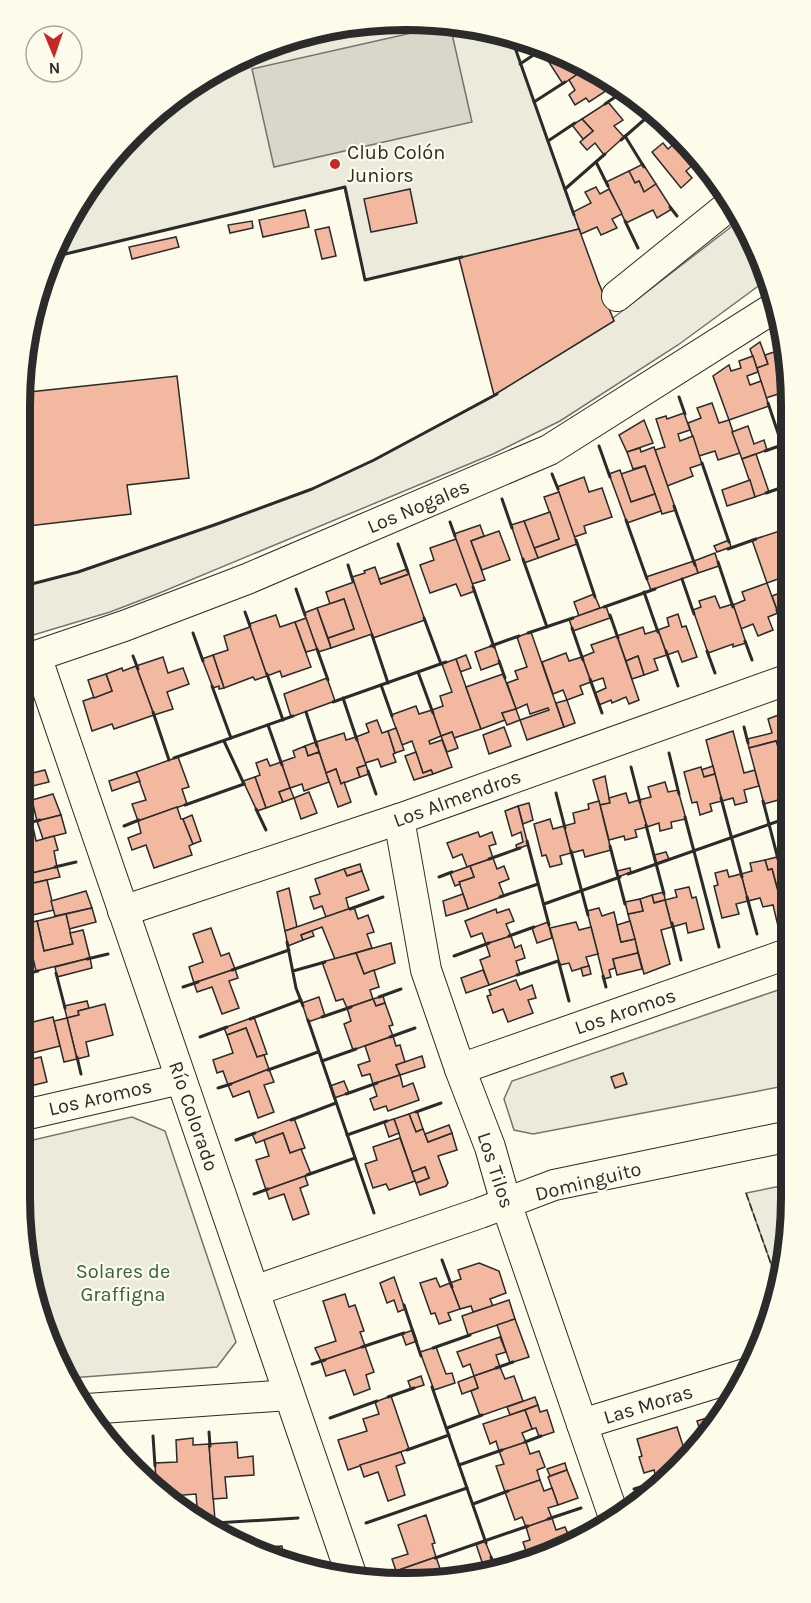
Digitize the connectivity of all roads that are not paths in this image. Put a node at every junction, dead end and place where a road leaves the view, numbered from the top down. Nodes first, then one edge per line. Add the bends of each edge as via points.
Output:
1 (725, 209) edge
2 (617, 296) dead end
3 (769, 311) edge
4 (30, 659) edge
5 (30, 674) edge
6 (781, 682) edge
7 (399, 819) junction
8 (123, 911) junction
9 (781, 956) edge
10 (460, 1069) junction
11 (181, 1079) junction
12 (30, 1114) edge
13 (781, 1138) edge
14 (506, 1203) junction
15 (254, 1291) junction
16 (735, 1377) edge
17 (289, 1395) junction
18 (95, 1408) edge
19 (582, 1424) junction
20 (612, 1511) edge
21 (349, 1569) edge

1 - 2 street
3 - 4 street, Los Nogales via 549,450 247,579
5 - 8 street, Río Colorado
6 - 7 street, Los Almendros
7 - 8 street, Los Almendros
7 - 10 street, Los Tilos via 426,970
8 - 11 street, Río Colorado
9 - 10 street, Los Aromos
10 - 14 street, Los Tilos
11 - 12 street, Los Aromos
11 - 15 street, Río Colorado
13 - 14 street, Dominguito via 554,1185
14 - 15 street, Dominguito
14 - 19 street, Los Tilos
15 - 17 street, Río Colorado
16 - 19 street, Las Moras
17 - 18 street
17 - 21 street, Río Colorado
19 - 20 street, Los Tilos

